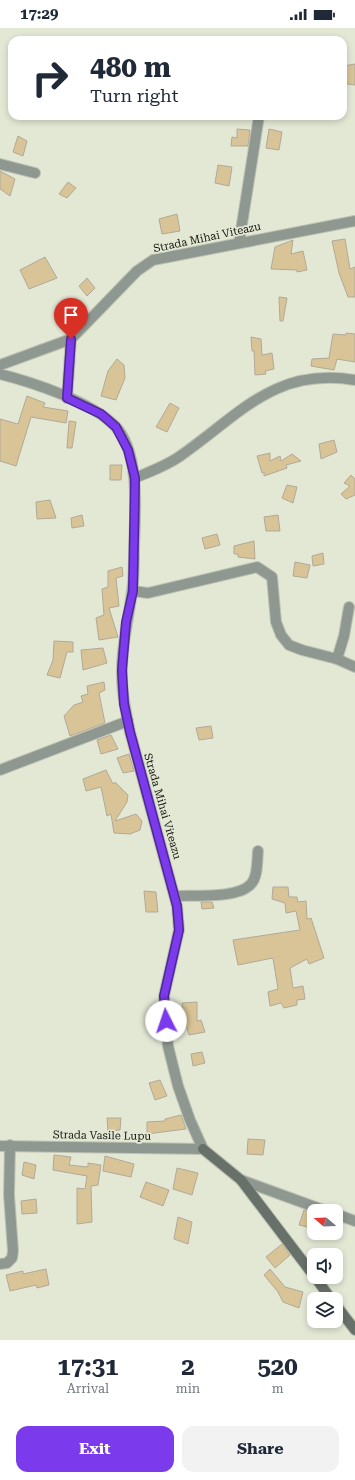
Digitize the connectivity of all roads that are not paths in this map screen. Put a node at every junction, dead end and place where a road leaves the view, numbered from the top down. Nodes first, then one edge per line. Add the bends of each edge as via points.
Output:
1 (258, 120) edge
2 (0, 164) edge
3 (35, 173) dead end
4 (355, 221) edge
5 (239, 243) junction
6 (71, 339) junction
7 (0, 366) edge
8 (0, 374) edge
9 (355, 380) edge
10 (67, 398) junction
11 (135, 478) junction
12 (133, 591) junction
13 (349, 607) dead end
14 (337, 659) junction
15 (355, 667) edge
16 (128, 721) junction
17 (0, 770) edge
18 (258, 851) dead end
19 (175, 896) junction
20 (5, 1145) edge
21 (203, 1149) junction
22 (241, 1180) junction
23 (307, 1204) edge
24 (343, 1217) edge
25 (355, 1221) edge
26 (0, 1264) edge
27 (307, 1268) edge
28 (319, 1284) edge
29 (326, 1292) edge
30 (343, 1314) edge
31 (355, 1330) edge

1 - 5 street
2 - 3 street
4 - 5 street, Strada Mihai Viteazu
5 - 6 street, Strada Mihai Viteazu via 153,260 137,271
6 - 7 street
6 - 10 street
8 - 10 street, Strada Mihai Viteazu via 41,386
9 - 11 street via 314,378 265,394 182,455
10 - 11 street, Strada Mihai Viteazu via 101,414 116,427 128,450
11 - 12 street, Strada Mihai Viteazu
12 - 14 street via 148,593 257,567 272,577 276,622 281,635 289,645
12 - 16 street, Strada Mihai Viteazu via 126,622 122,670
13 - 14 street
14 - 15 street
16 - 17 street
16 - 19 street, Strada Mihai Viteazu
18 - 19 street via 255,876 251,884 236,893
19 - 21 street, Strada Mihai Viteazu via 179,930 164,996 168,1046 180,1093
20 - 21 street, Strada Vasile Lupu
20 - 26 street via 13,1251 12,1258 7,1263
21 - 22 street, Strada Mihai Viteazu
22 - 23 street
22 - 27 street, Strada Mihai Viteazu
24 - 25 street
28 - 29 street, Strada Mihai Viteazu
30 - 31 street

